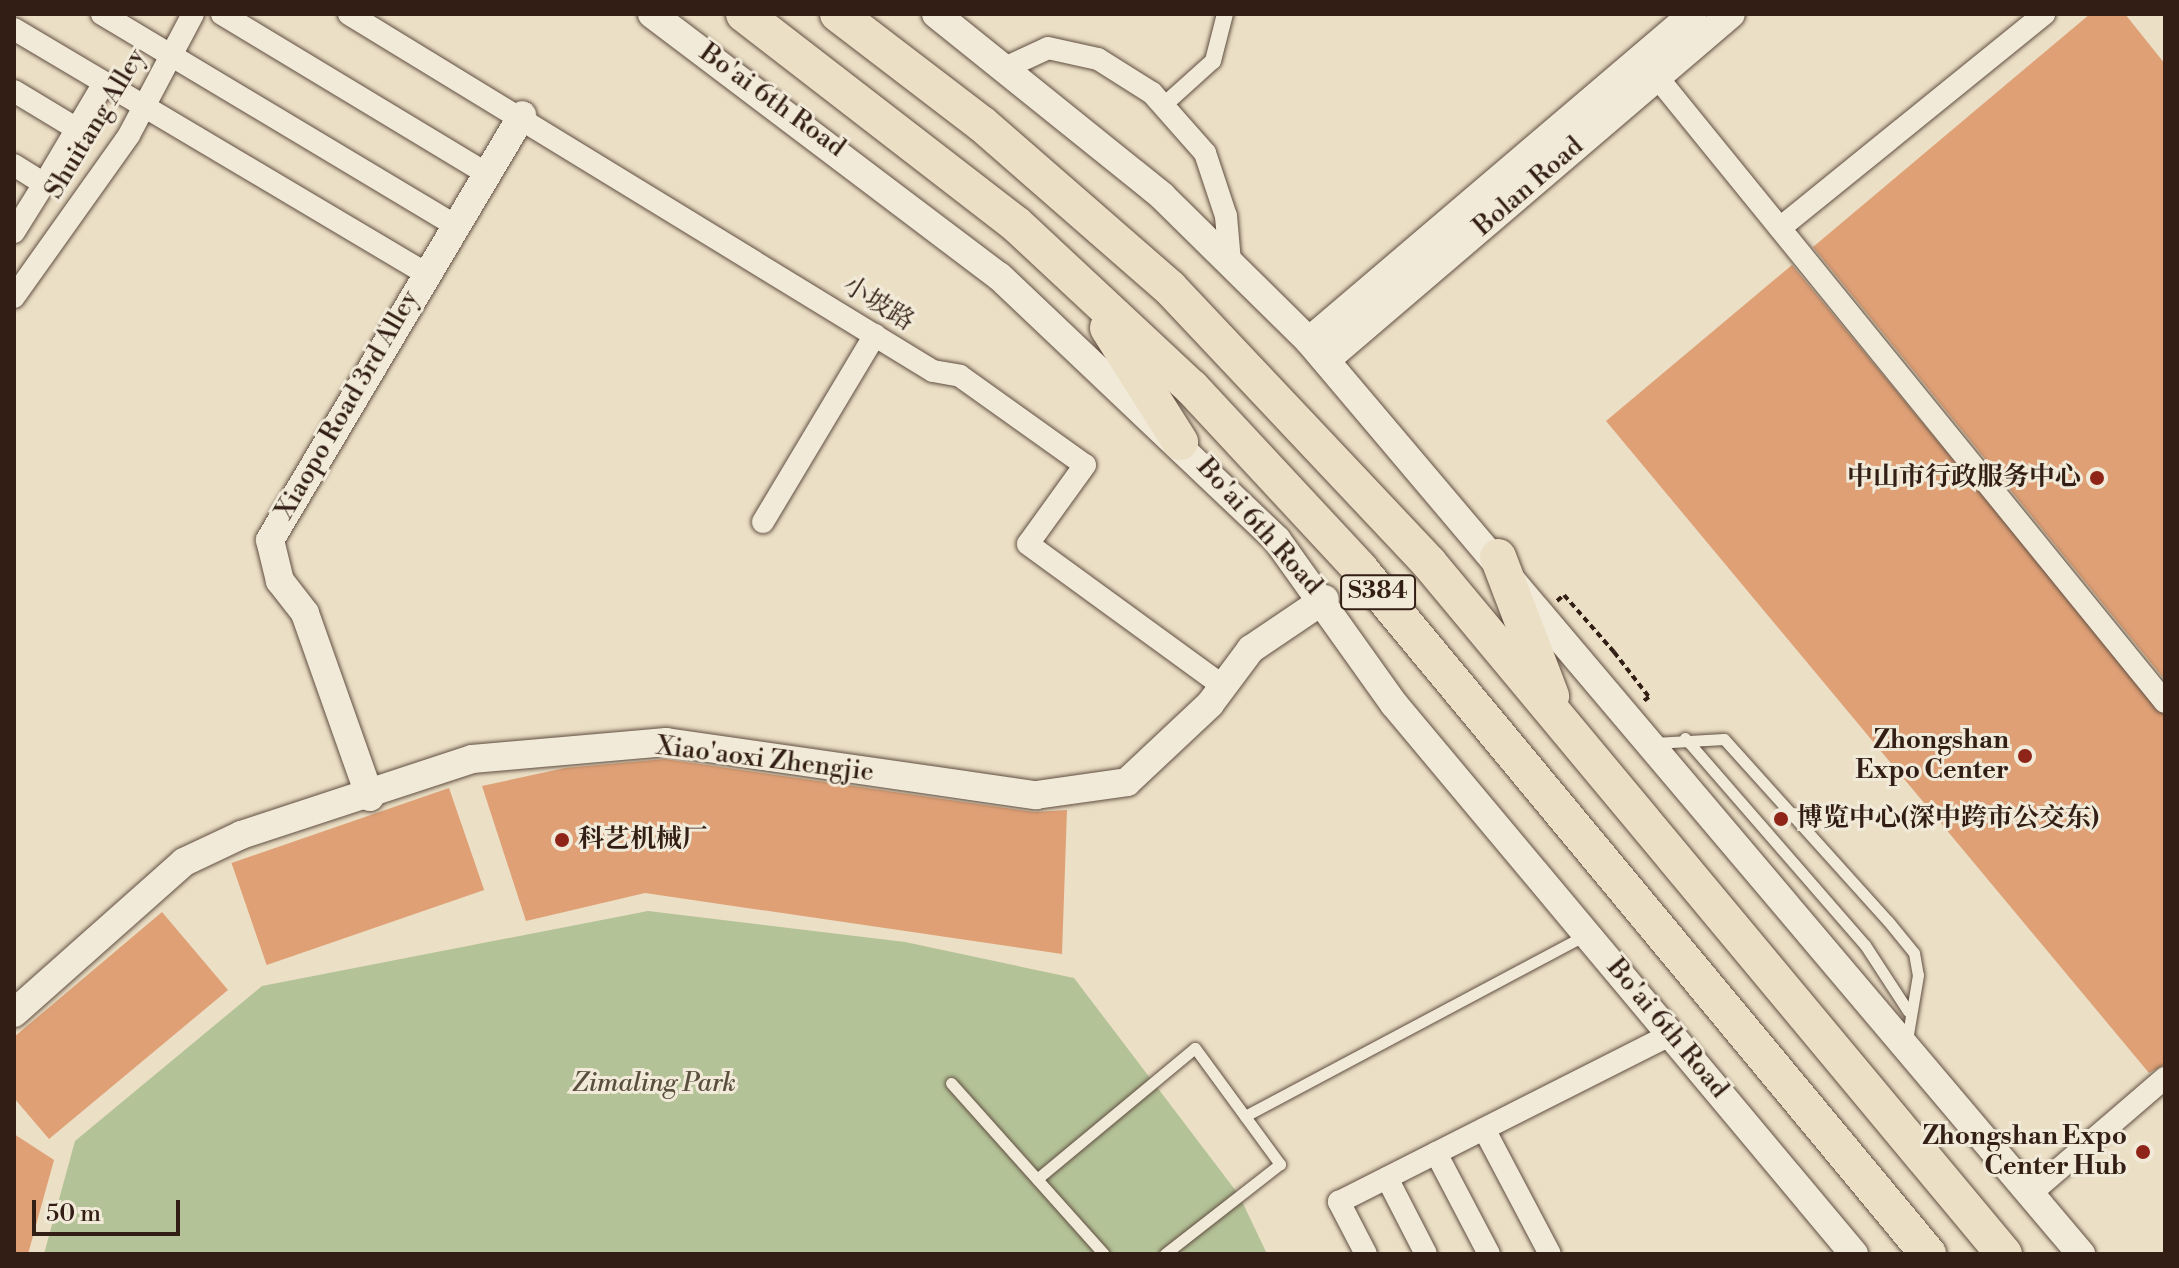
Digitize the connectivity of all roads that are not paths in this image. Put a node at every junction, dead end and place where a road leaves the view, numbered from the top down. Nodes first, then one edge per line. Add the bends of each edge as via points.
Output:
1 (102, 14) edge
2 (193, 14) edge
3 (222, 14) edge
4 (349, 14) edge
5 (652, 14) edge
6 (744, 14) edge
7 (838, 14) edge
8 (936, 14) edge
9 (956, 14) edge
10 (1225, 14) edge
11 (1693, 14) edge
12 (1731, 14) edge
13 (2044, 14) edge
14 (14, 29) edge
15 (976, 45) junction
16 (170, 55) junction
17 (1005, 68) junction
18 (1657, 77) junction
19 (104, 83) junction
20 (14, 91) edge
21 (144, 106) junction
22 (1163, 106) junction
23 (522, 115) junction
24 (77, 129) junction
25 (14, 165) edge
26 (486, 173) junction
27 (44, 184) junction
28 (455, 225) junction
29 (1780, 228) junction
30 (14, 232) edge
31 (1230, 262) junction
32 (425, 273) junction
33 (1079, 283) junction
34 (14, 297) edge
35 (875, 335) junction
36 (1318, 350) junction
37 (1180, 442) junction
38 (763, 522) dead end
39 (1498, 557) junction
40 (1325, 599) junction
41 (1223, 686) junction
42 (2165, 702) edge
43 (1563, 728) junction
44 (1685, 738) junction
45 (1652, 743) junction
46 (370, 797) junction
47 (1588, 934) junction
48 (14, 1013) edge
49 (1909, 1016) junction
50 (1672, 1034) junction
51 (1906, 1049) junction
52 (2165, 1078) edge
53 (951, 1083) dead end
54 (1245, 1116) junction
55 (1484, 1129) junction
56 (1436, 1153) junction
57 (1387, 1178) junction
58 (1037, 1179) junction
59 (2030, 1194) junction
60 (1104, 1254) edge
61 (1165, 1254) edge
62 (1366, 1254) edge
63 (1426, 1254) edge
64 (1489, 1254) edge
65 (1550, 1254) edge
66 (1854, 1254) edge
67 (1928, 1254) edge
68 (2004, 1254) edge
69 (2081, 1254) edge

1 - 16 street
2 - 16 street, Shuitang Alley
3 - 26 street
4 - 23 street, 小坡路
5 - 37 street, Bo'ai 6th Road via 999,276
6 - 33 highway, Bo'ai 6th Road / S384 via 981,196
7 - 43 highway, S384 via 982,124 1170,288 1429,563
8 - 15 street
9 - 15 street
10 - 22 street via 1213,61
11 - 36 street, Bolan Road
12 - 18 street, Bolan Road
13 - 29 street
14 - 19 street
15 - 17 street
16 - 21 street, Shuitang Alley
16 - 28 street
17 - 22 street via 1048,48 1085,56
17 - 31 street via 1162,196
18 - 29 street
18 - 36 street, Bolan Road
19 - 21 street
19 - 24 street
20 - 24 street
21 - 32 street
21 - 34 street, Shuitang Alley
22 - 31 street via 1205,153 1226,216
23 - 26 street, Xiaopo Road 3rd Alley
23 - 35 street, 小坡路
24 - 27 street
25 - 27 street
26 - 28 street, Xiaopo Road 3rd Alley
27 - 30 street
28 - 32 street, Xiaopo Road 3rd Alley
29 - 42 street
31 - 36 street
32 - 46 street, Xiaopo Road 3rd Alley via 270,540 280,581 305,613
33 - 37 highway
33 - 67 highway, Bo'ai 6th Road / S384 via 1192,388 1360,569
35 - 38 street
35 - 41 street, 小坡路 via 933,371 960,376 1085,465 1028,544
36 - 39 street
37 - 40 street, Bo'ai 6th Road
39 - 43 highway
39 - 45 street
40 - 41 street, Xiao'aoxi Zhengjie via 1251,649
40 - 47 street, Bo'ai 6th Road via 1394,704
41 - 46 street, Xiao'aoxi Zhengjie via 1127,782 1036,795 666,742 472,759
43 - 68 highway, S384
44 - 45 lane
44 - 49 lane via 1865,945 1904,996
44 - 49 lane via 1724,739 1744,755 1914,953 1918,975
45 - 51 street
46 - 48 street, Xiao'aoxi Zhengjie via 241,835 184,862
47 - 50 street, Bo'ai 6th Road
47 - 54 lane
49 - 51 lane
50 - 55 street
50 - 66 street, Bo'ai 6th Road
51 - 59 street
52 - 59 street
53 - 58 lane
54 - 58 lane via 1195,1048
54 - 61 lane via 1280,1164
55 - 56 street
55 - 65 street
56 - 57 street
56 - 64 street
57 - 62 street via 1339,1202
57 - 63 street
58 - 60 lane
59 - 69 street

